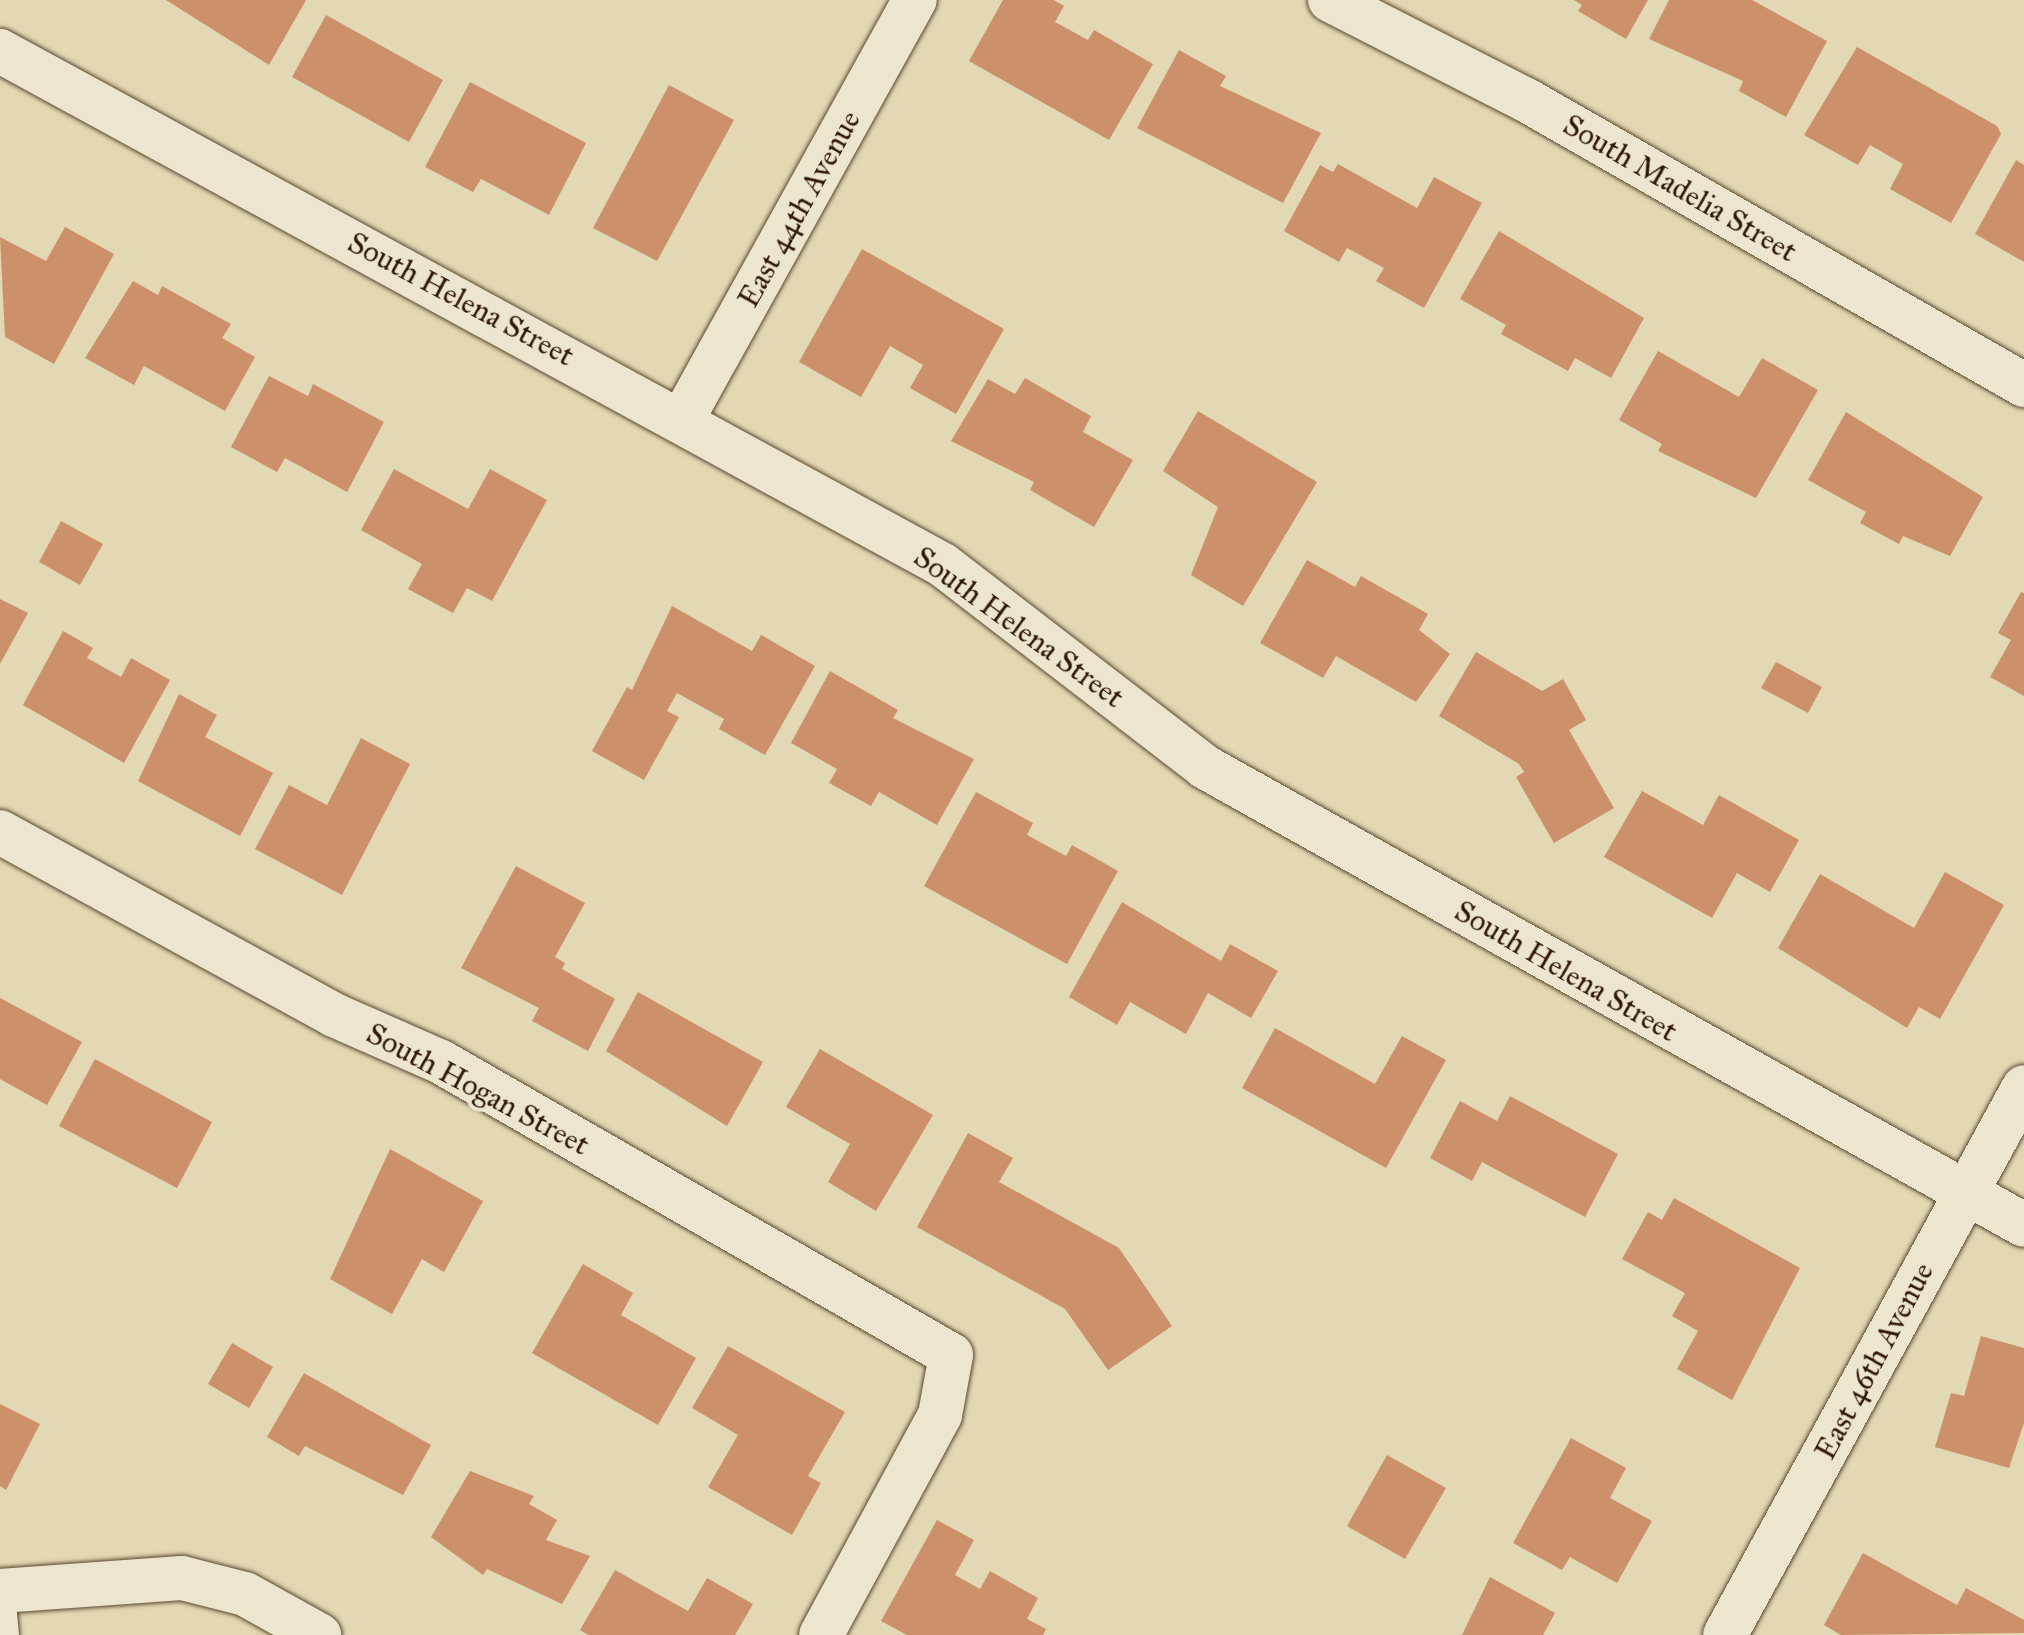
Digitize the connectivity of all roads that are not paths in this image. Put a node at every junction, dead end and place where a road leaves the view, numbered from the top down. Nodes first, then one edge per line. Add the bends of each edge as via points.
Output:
1 (915, 0) edge
2 (1330, 0) edge
3 (0, 51) edge
4 (2024, 385) edge
5 (683, 418) junction
6 (0, 832) edge
7 (2024, 1087) edge
8 (1963, 1196) junction
9 (2024, 1225) edge
10 (2, 1591) edge
11 (7, 1635) edge
12 (319, 1635) edge
13 (821, 1635) edge
14 (1725, 1635) edge

1 - 5 street, East 44th Avenue
2 - 4 street, South Madelia Street via 1528,101
3 - 5 street, South Helena Street
5 - 8 street, South Helena Street via 943,565 1205,767
6 - 13 street, South Hogan Street via 334,1015 441,1062 951,1355 940,1415
7 - 8 street, East 46th Avenue
8 - 9 street, South Helena Street
8 - 14 street, East 46th Avenue
10 - 11 lane
10 - 12 street via 182,1578 245,1594

